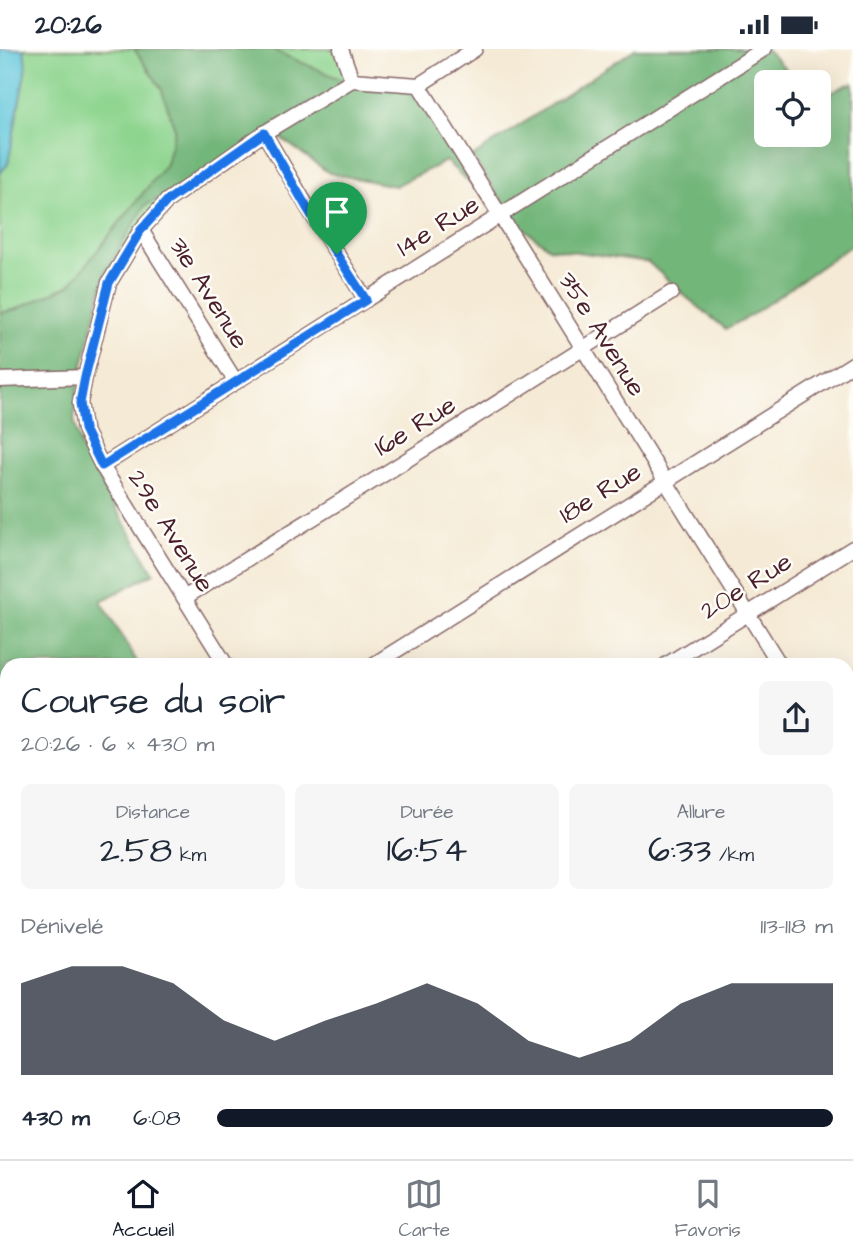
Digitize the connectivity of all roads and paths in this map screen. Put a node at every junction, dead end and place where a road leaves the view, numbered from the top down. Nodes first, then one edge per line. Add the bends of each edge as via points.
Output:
1 (341, 49) edge
2 (475, 49) edge
3 (764, 49) edge
4 (352, 80) junction
5 (419, 85) junction
6 (264, 133) junction
7 (500, 215) junction
8 (141, 230) junction
9 (671, 293) dead end
10 (366, 300) junction
11 (583, 348) junction
12 (853, 364) edge
13 (85, 377) junction
14 (0, 380) edge
15 (236, 382) junction
16 (102, 466) junction
17 (665, 481) junction
18 (853, 548) edge
19 (184, 598) junction
20 (748, 614) junction
21 (222, 658) edge
22 (384, 658) edge
23 (677, 658) edge
24 (776, 658) edge

1 - 4 street
2 - 5 street
3 - 7 street, 14e Rue
4 - 5 street
4 - 6 street, 29e Avenue
5 - 7 street, 35e Avenue
6 - 8 street, 29e Avenue via 167,201
6 - 10 street
7 - 10 street, 14e Rue
7 - 11 street, 35e Avenue
8 - 13 street, 29e Avenue via 109,283
8 - 15 street, 31e Avenue
9 - 11 street, 16e Rue
10 - 15 street, 14e Rue
11 - 17 street, 35e Avenue
11 - 19 street, 16e Rue
12 - 17 street, 18e Rue
13 - 14 street
13 - 16 street, 29e Avenue via 80,403 84,429
15 - 16 street, 14e Rue
16 - 19 street, 29e Avenue
17 - 20 street, 35e Avenue
17 - 22 street, 18e Rue
18 - 20 street, 20e Rue
19 - 21 street, 29e Avenue
20 - 23 street, 20e Rue
20 - 24 street, 35e Avenue

